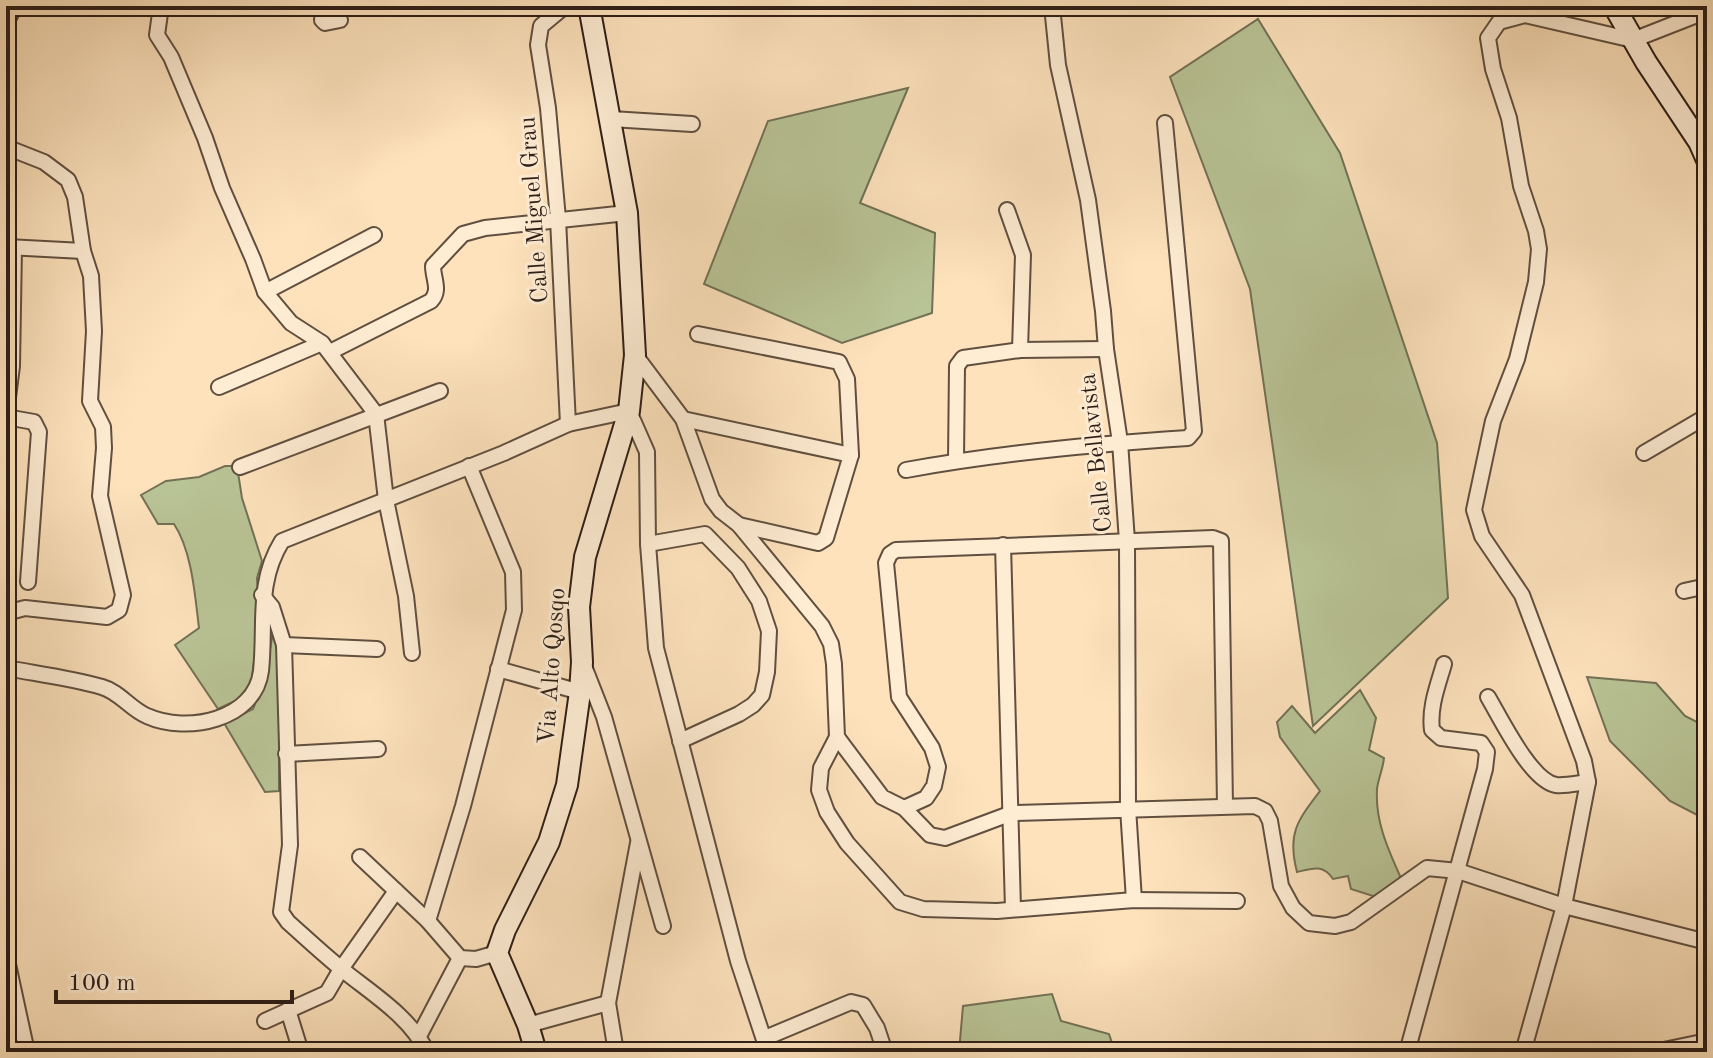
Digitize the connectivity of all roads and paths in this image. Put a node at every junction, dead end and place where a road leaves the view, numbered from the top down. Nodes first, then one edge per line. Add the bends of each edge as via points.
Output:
1 (15, 6) edge
2 (161, 6) edge
3 (325, 6) edge
4 (565, 6) edge
5 (589, 6) edge
6 (1052, 6) edge
7 (1614, 6) edge
8 (1707, 11) edge
9 (340, 20) dead end
10 (6, 23) edge
11 (1633, 40) junction
12 (611, 119) junction
13 (1165, 123) dead end
14 (692, 124) dead end
15 (6, 147) edge
16 (1704, 147) edge
17 (1007, 210) dead end
18 (627, 213) junction
19 (558, 219) junction
20 (374, 235) dead end
21 (10, 248) edge
22 (83, 251) junction
23 (265, 292) junction
24 (698, 334) dead end
25 (326, 348) junction
26 (1106, 349) junction
27 (1020, 350) junction
28 (635, 355) junction
29 (219, 387) dead end
30 (440, 391) dead end
31 (629, 411) junction
32 (376, 414) junction
33 (6, 415) edge
34 (1707, 416) edge
35 (683, 419) junction
36 (568, 424) junction
37 (1120, 442) junction
38 (1644, 453) dead end
39 (851, 455) junction
40 (956, 460) junction
41 (469, 466) junction
42 (240, 467) dead end
43 (906, 470) dead end
44 (386, 500) junction
45 (739, 525) junction
46 (1127, 541) junction
47 (648, 544) junction
48 (1003, 545) junction
49 (28, 582) dead end
50 (1707, 586) edge
51 (1684, 591) dead end
52 (262, 595) junction
53 (6, 613) edge
54 (284, 645) junction
55 (377, 649) dead end
56 (412, 653) dead end
57 (582, 662) junction
58 (1444, 664) dead end
59 (6, 668) edge
60 (498, 669) junction
61 (580, 692) junction
62 (1488, 697) dead end
63 (837, 737) junction
64 (680, 741) junction
65 (378, 749) dead end
66 (286, 754) junction
67 (1588, 782) junction
68 (1225, 806) junction
69 (904, 808) junction
70 (1128, 808) junction
71 (1012, 813) junction
72 (639, 839) junction
73 (360, 857) dead end
74 (1458, 871) junction
75 (396, 891) junction
76 (1134, 900) junction
77 (1237, 901) dead end
78 (1564, 906) junction
79 (1013, 909) junction
80 (428, 921) junction
81 (663, 926) dead end
82 (1707, 942) edge
83 (497, 953) junction
84 (6, 955) edge
85 (460, 958) junction
86 (341, 969) junction
87 (608, 1003) junction
88 (288, 1010) junction
89 (265, 1021) dead end
90 (528, 1025) junction
91 (419, 1036) junction
92 (1707, 1041) edge
93 (766, 1045) edge
94 (27, 1052) edge
95 (301, 1052) edge
96 (427, 1052) edge
97 (536, 1052) edge
98 (616, 1052) edge
99 (885, 1052) edge
100 (1407, 1052) edge
101 (1523, 1052) edge
102 (1654, 1052) edge

1 - 10 street
2 - 23 street via 157,35 171,57
3 - 9 street via 325,23
4 - 19 street, Calle Miguel Grau via 541,26 538,45
5 - 12 street, Via Alto Qosqo
6 - 26 street, Calle Bellavista via 1058,65 1088,200
7 - 11 street
8 - 11 street
11 - 16 street
11 - 67 street via 1525,15 1499,22 1488,38 1539,249 1517,359 1493,421 1474,510 1482,536 1522,595
12 - 14 street
12 - 18 street, Via Alto Qosqo
13 - 37 street via 1194,431 1188,438
15 - 22 street via 44,162 68,180
17 - 27 street via 1023,255
18 - 19 street
18 - 28 street, Via Alto Qosqo
19 - 25 street via 463,234 433,266 437,289 431,301
19 - 36 street, Calle Miguel Grau
20 - 23 street
21 - 22 street
21 - 33 street via 12,366
22 - 53 street via 91,276 94,331 90,401 104,435 100,496 123,595 119,610 107,617 25,608
23 - 25 street via 291,323
24 - 39 street via 839,362 847,379
25 - 29 street
25 - 32 street
26 - 27 street
26 - 37 street, Calle Bellavista
27 - 40 street via 963,358 957,366
28 - 31 street, Via Alto Qosqo
28 - 35 street
30 - 32 street
31 - 36 street
31 - 47 street via 647,452
31 - 57 street, Via Alto Qosqo via 585,557 579,607
32 - 42 street
32 - 44 street
33 - 49 street via 34,422 39,432
34 - 38 street
35 - 39 street
35 - 45 street via 712,499
36 - 41 street
37 - 40 street
37 - 46 street, Calle Bellavista
39 - 45 street via 826,538 818,543
40 - 43 street
41 - 44 street
41 - 60 street via 513,572 514,610
44 - 52 street via 282,541
44 - 56 street
45 - 63 street via 831,644
46 - 48 street
46 - 68 street via 1221,541
46 - 70 street, Calle Bellavista
47 - 64 street via 656,648
47 - 64 street via 705,534 738,568 759,601 769,631 762,695 739,714
48 - 69 street via 896,550 886,563 899,697 932,748 938,767 926,798
48 - 71 street
50 - 51 street
52 - 54 street via 272,607
52 - 59 street via 259,682 249,700 217,718 198,723 148,717 104,687
54 - 55 street
54 - 66 street
57 - 61 street, Via Alto Qosqo
57 - 72 street via 604,717
58 - 74 street via 1432,730 1441,738 1481,743 1487,752
60 - 61 street
60 - 80 street
61 - 83 street, Via Alto Qosqo via 567,785 549,842
62 - 67 street via 1541,779 1557,785
63 - 69 street via 882,797
63 - 79 street via 821,768 819,790 827,812 900,902 943,911
64 - 93 street via 738,961
65 - 66 street
66 - 86 street via 290,845 281,912
67 - 78 street
68 - 70 street
68 - 74 street via 1265,811 1281,886 1309,923 1351,922 1427,868
69 - 71 street via 930,835 945,838
70 - 71 street
70 - 76 street, Calle Bellavista
71 - 79 street
72 - 81 street
72 - 87 street
73 - 75 street
74 - 78 street
74 - 100 street
75 - 80 street
75 - 86 street
76 - 77 street
76 - 79 street
78 - 82 street
78 - 101 street
80 - 85 street
83 - 85 street
83 - 90 street
84 - 94 street
85 - 91 street
86 - 88 street via 327,993
86 - 91 street
87 - 90 street
87 - 98 street
88 - 89 street
88 - 95 street
90 - 97 street
91 - 96 street
92 - 102 street
93 - 99 street via 851,1002 863,1005

